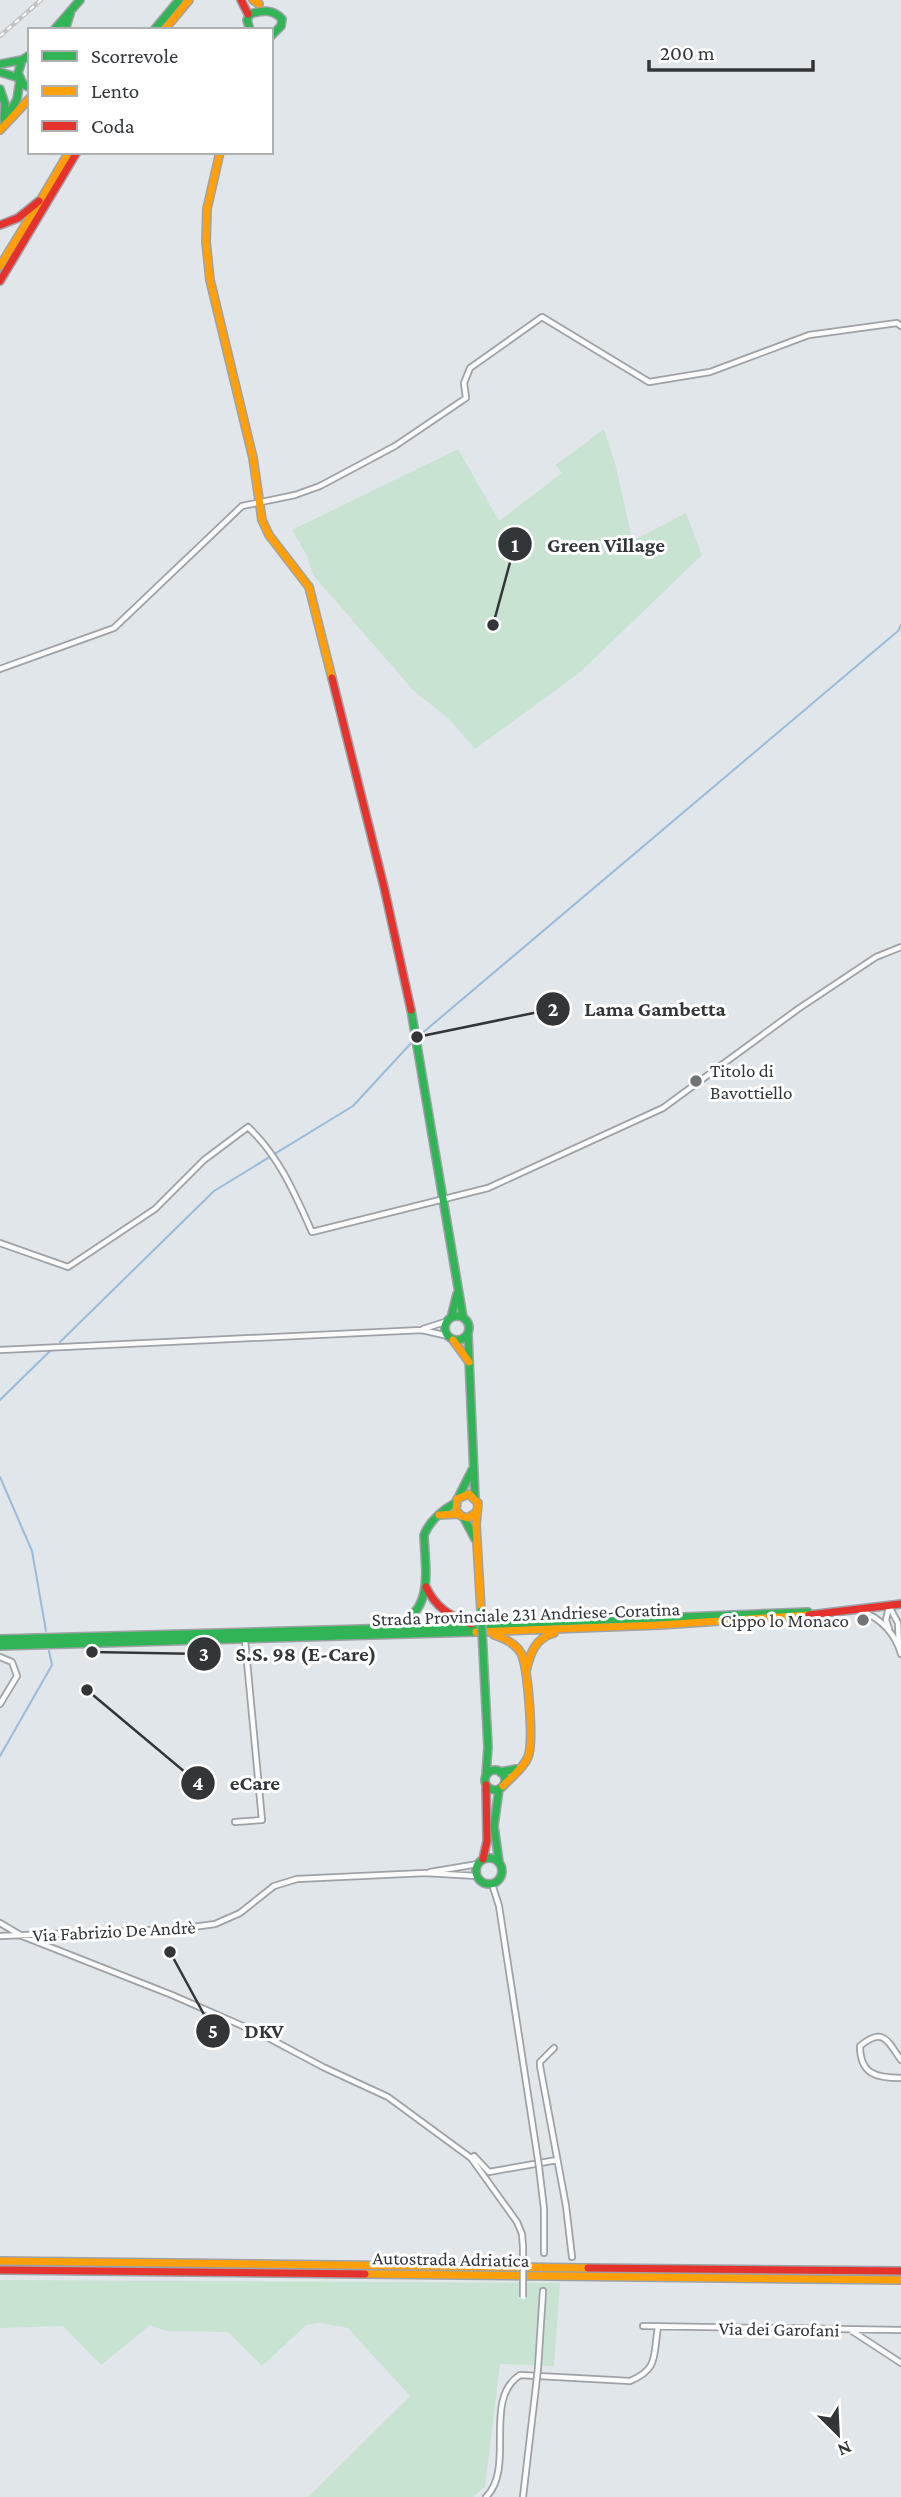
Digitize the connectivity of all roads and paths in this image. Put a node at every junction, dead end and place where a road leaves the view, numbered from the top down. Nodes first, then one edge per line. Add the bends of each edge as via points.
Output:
1 (80, 0) edge
2 (179, 0) edge
3 (191, 0) edge
4 (241, 0) edge
5 (256, 2) edge
6 (278, 2) dead end
7 (72, 8) junction
8 (279, 12) junction
9 (248, 14) junction
10 (56, 28) edge
11 (66, 28) edge
12 (156, 28) edge
13 (167, 28) edge
14 (249, 28) edge
15 (273, 35) edge
16 (28, 56) edge
17 (22, 60) junction
18 (0, 64) edge
19 (0, 72) edge
20 (20, 79) junction
21 (28, 86) edge
22 (0, 89) edge
23 (28, 100) edge
24 (2, 128) edge
25 (68, 154) edge
26 (76, 154) edge
27 (220, 154) edge
28 (40, 201) junction
29 (0, 225) edge
30 (0, 267) edge
31 (0, 281) edge
32 (901, 326) edge
33 (258, 502) junction
34 (0, 669) edge
35 (901, 947) edge
36 (443, 1199) junction
37 (0, 1243) edge
38 (457, 1294) junction
39 (463, 1317) junction
40 (449, 1319) junction
41 (422, 1330) junction
42 (468, 1335) junction
43 (450, 1338) junction
44 (0, 1350) edge
45 (469, 1362) junction
46 (474, 1466) junction
47 (475, 1498) junction
48 (457, 1499) junction
49 (477, 1511) junction
50 (434, 1516) junction
51 (461, 1516) junction
52 (477, 1545) junction
53 (425, 1583) junction
54 (901, 1604) edge
55 (889, 1606) junction
56 (858, 1609) junction
57 (843, 1611) junction
58 (475, 1626) junction
59 (369, 1629) junction
60 (571, 1629) junction
61 (889, 1630) junction
62 (469, 1633) junction
63 (900, 1634) edge
64 (0, 1639) edge
65 (245, 1640) junction
66 (0, 1646) edge
67 (899, 1647) junction
68 (901, 1654) edge
69 (0, 1657) edge
70 (526, 1671) junction
71 (0, 1704) edge
72 (488, 1747) junction
73 (520, 1768) junction
74 (497, 1771) junction
75 (486, 1776) junction
76 (486, 1785) junction
77 (501, 1788) junction
78 (235, 1822) dead end
79 (480, 1862) junction
80 (499, 1863) junction
81 (425, 1873) junction
82 (477, 1876) junction
83 (492, 1884) junction
84 (0, 1923) edge
85 (22, 1936) junction
86 (0, 1937) edge
87 (554, 2048) dead end
88 (901, 2060) edge
89 (901, 2078) edge
90 (471, 2158) junction
91 (556, 2160) junction
92 (544, 2253) dead end
93 (572, 2257) dead end
94 (0, 2261) edge
95 (0, 2270) edge
96 (901, 2271) edge
97 (901, 2280) edge
98 (543, 2291) dead end
99 (523, 2297) dead end
100 (643, 2326) dead end
101 (658, 2328) junction
102 (851, 2330) junction
103 (901, 2330) edge
104 (901, 2363) edge
105 (486, 2497) edge
106 (523, 2497) edge

1 - 7 main road
2 - 12 main road
3 - 13 main road
4 - 9 main road
5 - 8 main road
5 - 9 main road
6 - 8 main road
7 - 10 main road
7 - 11 main road
8 - 15 main road via 281,23
9 - 14 main road
16 - 17 main road
17 - 18 main road
17 - 20 main road
19 - 20 main road
20 - 21 main road
20 - 24 main road via 17,99
22 - 24 main road via 5,104
23 - 24 main road
25 - 28 main road
26 - 31 main road
27 - 33 main road via 207,209 207,262 253,458
28 - 29 main road via 19,218
28 - 30 main road
32 - 33 street via 809,335 710,372 649,382 542,317 470,368 464,383 466,398 395,446 314,489
33 - 34 street via 242,506 114,628
33 - 36 main road via 266,531 309,587 406,982
35 - 36 street via 876,957 798,1009 663,1108 488,1188
36 - 37 street via 312,1232 293,1189 264,1143 248,1127 204,1160 155,1209 68,1267
36 - 38 main road
38 - 39 main road
38 - 40 main road
39 - 40 main road
39 - 42 main road via 470,1327
40 - 41 street
40 - 43 main road via 445,1328
41 - 43 street
41 - 44 street
42 - 43 main road via 459,1341
42 - 45 main road
43 - 45 main road
45 - 46 main road
46 - 47 main road
46 - 48 main road
47 - 48 main road via 466,1494
47 - 49 main road
48 - 50 main road
48 - 51 main road
49 - 51 main road via 471,1517
49 - 52 main road
50 - 51 main road
50 - 53 main road via 424,1535
51 - 52 main road
52 - 72 main road, bridge
53 - 58 main road via 440,1610
53 - 59 main road via 424,1598 413,1619
54 - 55 main road, Strada Provinciale 231 Andriese-Coratina
55 - 56 main road, Strada Provinciale 231 Andriese-Coratina
55 - 61 street
55 - 63 street
56 - 57 main road, Strada Provinciale 231 Andriese-Coratina
56 - 61 street
57 - 58 main road, Strada Provinciale 231 Andriese-Coratina
57 - 60 main road, Strada Provinciale 231 Andriese-Coratina via 733,1622
58 - 59 main road, Strada Provinciale 231 Andriese-Coratina
59 - 64 main road, Strada Provinciale 231 Andriese-Coratina
60 - 62 main road, Strada Provinciale 231 Andriese-Coratina
60 - 70 main road via 538,1641
61 - 67 street
62 - 65 main road, Strada Provinciale 231 Andriese-Coratina
62 - 70 main road via 494,1635 512,1643
63 - 67 street
65 - 66 main road, Strada Provinciale 231 Andriese-Coratina
65 - 78 street via 262,1820
67 - 68 street
69 - 71 street via 12,1662 17,1676
70 - 73 main road via 530,1752
72 - 74 main road
72 - 75 main road
73 - 74 main road
73 - 77 main road
74 - 75 main road
74 - 77 main road via 505,1777
75 - 76 main road
76 - 77 main road via 492,1790
76 - 79 main road via 487,1841
77 - 80 main road via 494,1811 494,1849
79 - 80 main road via 492,1858
79 - 81 street
79 - 82 main road
80 - 83 main road via 501,1875
81 - 82 street
81 - 85 street, Via Fabrizio De Andrè via 297,1879 274,1886 228,1919 195,1928
82 - 83 main road
83 - 92 street, bridge via 538,2160
84 - 85 street
85 - 86 street, Via Fabrizio De Andrè
85 - 90 street via 172,1995 388,2096
87 - 91 street via 540,2066
88 - 89 street via 891,2042 882,2037 871,2037 860,2046 865,2070
90 - 91 street via 489,2172
90 - 99 street, bridge via 522,2234
91 - 93 street
94 - 96 main road, Autostrada Adriatica
95 - 97 main road, Autostrada Adriatica
98 - 106 street, bridge
100 - 101 street, Via dei Garofani
101 - 102 street, Via dei Garofani
101 - 105 street via 651,2368 630,2381 520,2375 512,2380 503,2394 496,2485
102 - 103 street, Via dei Garofani
102 - 104 street

